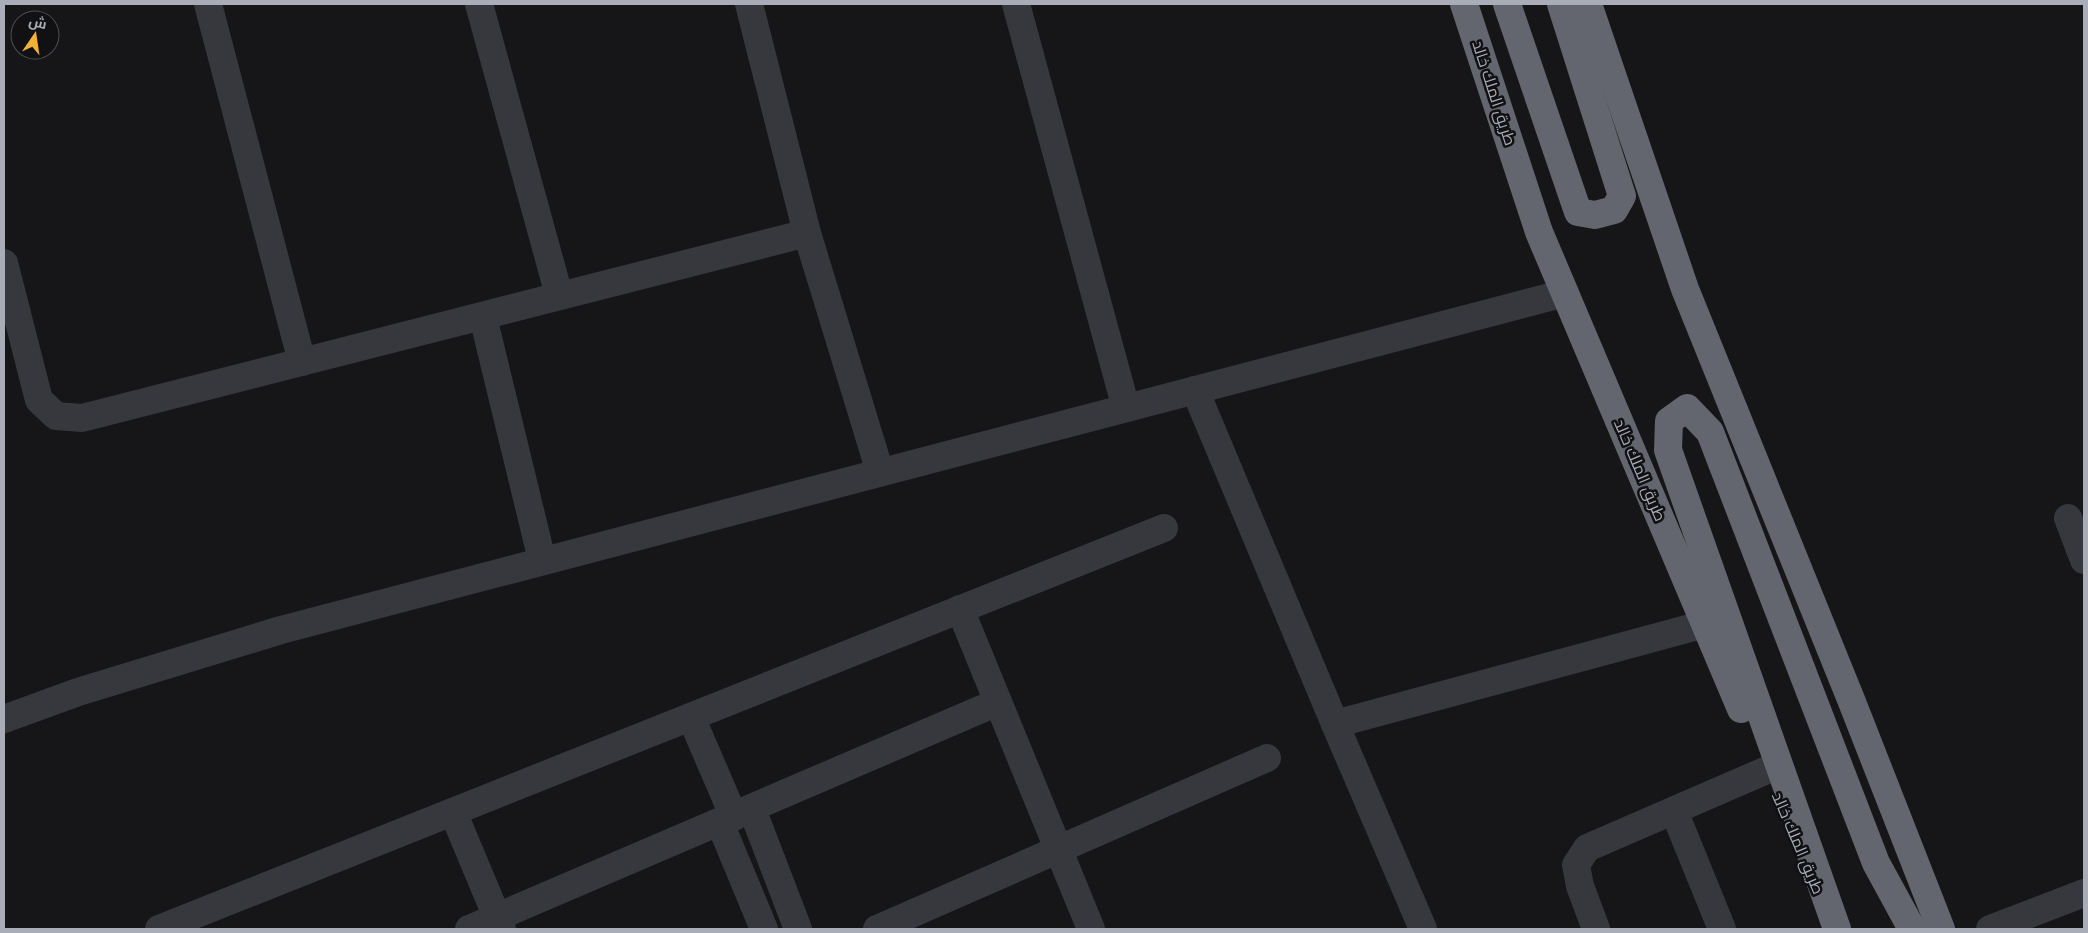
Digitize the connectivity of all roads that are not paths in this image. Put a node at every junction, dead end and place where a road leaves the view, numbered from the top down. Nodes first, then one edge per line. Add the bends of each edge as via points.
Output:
1 (208, 4) edge
2 (480, 4) edge
3 (749, 4) edge
4 (1016, 4) edge
5 (1464, 4) edge
6 (1507, 4) edge
7 (1560, 4) edge
8 (1588, 4) edge
9 (807, 233) junction
10 (4, 263) edge
11 (1565, 293) junction
12 (559, 296) junction
13 (483, 316) junction
14 (302, 362) junction
15 (1195, 390) junction
16 (1126, 408) junction
17 (880, 472) junction
18 (2068, 518) dead end
19 (1164, 528) dead end
20 (542, 560) junction
21 (2084, 560) edge
22 (960, 609) junction
23 (1705, 624) junction
24 (998, 702) junction
25 (691, 717) junction
26 (4, 719) edge
27 (1335, 724) junction
28 (1267, 758) dead end
29 (1767, 770) junction
30 (1674, 811) junction
31 (453, 812) junction
32 (735, 816) junction
33 (1058, 850) junction
34 (2084, 893) edge
35 (794, 920) edge
36 (499, 923) edge
37 (763, 926) edge
38 (170, 927) edge
39 (469, 929) edge
40 (877, 929) edge
41 (1090, 929) edge
42 (1423, 929) edge
43 (1596, 929) edge
44 (1722, 929) edge
45 (1836, 929) edge
46 (1912, 929) edge
47 (1941, 929) edge
48 (1990, 929) edge

1 - 14 street
2 - 12 street
3 - 9 street
4 - 16 street
5 - 11 highway, طريق الملك خالد via 1539,232
6 - 7 highway via 1578,212 1595,216 1614,210 1622,196
8 - 47 highway via 1685,289
9 - 12 street
9 - 17 street
10 - 14 street via 39,400 56,416 82,418
11 - 15 street
11 - 23 highway, طريق الملك خالد
12 - 13 street
13 - 14 street
13 - 20 street
15 - 16 street
15 - 27 street
16 - 17 street
17 - 20 street
18 - 21 street
19 - 22 street
20 - 26 street via 281,630 78,692
22 - 24 street
22 - 25 street
23 - 27 street
23 - 29 highway, طريق الملك خالد
24 - 32 street
24 - 33 street
25 - 31 street
25 - 32 street
27 - 42 street
28 - 33 street
29 - 30 street
29 - 45 highway, طريق الملك خالد
30 - 43 street via 1587,848 1576,865
30 - 44 street
31 - 36 street
31 - 38 street
32 - 35 street
32 - 36 street
32 - 37 street
33 - 40 street
33 - 41 street
34 - 48 street
35 - 37 street
36 - 39 street
45 - 46 highway via 1668,450 1669,421 1687,408 1710,432 1876,862

